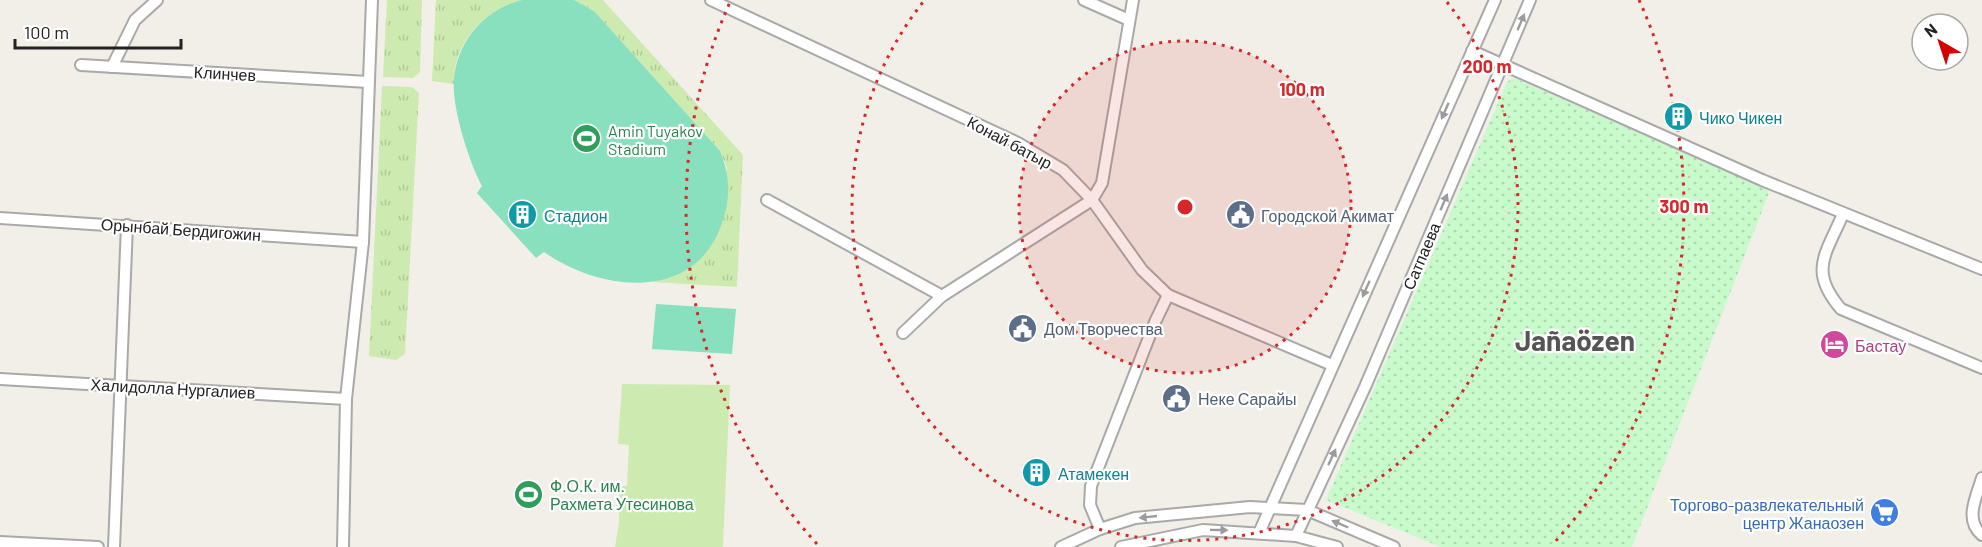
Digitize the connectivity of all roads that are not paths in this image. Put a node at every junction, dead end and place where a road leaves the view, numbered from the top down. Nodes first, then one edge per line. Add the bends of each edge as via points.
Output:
1 (157, 0) edge
2 (372, 0) edge
3 (711, 0) edge
4 (1084, 0) edge
5 (1133, 0) edge
6 (1495, 0) edge
7 (1530, 0) edge
8 (1129, 20) junction
9 (1472, 51) junction
10 (81, 65) dead end
11 (1503, 65) junction
12 (112, 67) junction
13 (368, 82) junction
14 (767, 200) dead end
15 (1092, 200) junction
16 (1844, 214) junction
17 (0, 218) edge
18 (127, 225) junction
19 (363, 242) junction
20 (1982, 269) edge
21 (1168, 295) junction
22 (942, 296) junction
23 (903, 333) dead end
24 (1332, 365) junction
25 (1982, 368) edge
26 (0, 379) edge
27 (120, 385) junction
28 (346, 399) junction
29 (1982, 478) edge
30 (1270, 507) junction
31 (1307, 510) junction
32 (1100, 529) junction
33 (1259, 533) junction
34 (1982, 535) edge
35 (1296, 536) junction
36 (0, 542) edge
37 (98, 547) edge
38 (114, 547) edge
39 (343, 547) edge
40 (1061, 547) edge
41 (1121, 547) edge
42 (1337, 547) edge
43 (1394, 547) edge

1 - 12 street via 135,20
2 - 13 street
3 - 15 street, Конай батыр via 1018,143 1063,170
4 - 8 street
5 - 8 street
6 - 9 street
11 -> 7 street, Сатпаева
8 - 15 street via 1102,183
9 - 11 street
9 -> 24 street
10 - 12 street, Клинчев
11 - 16 street
31 -> 11 street, Сатпаева via 1365,387
12 - 13 street, Клинчев
13 - 19 street
14 - 22 street
15 - 21 street, Конай батыр via 1142,270
15 - 22 street
16 - 20 street
16 - 25 street via 1820,265 1827,293 1841,309
17 - 18 street, Орынбай Бердигожин
18 - 19 street, Орынбай Бердигожин
18 - 27 street
19 - 28 street
21 - 24 street, Конай батыр
21 - 32 street via 1091,486 1090,505
22 - 23 street
24 - 30 street
26 - 27 street, Халидолла Нургалиев
27 - 28 street, Халидолла Нургалиев
27 - 38 street
28 - 39 street
29 - 34 street via 1971,520
30 - 31 street
30 -> 32 street via 1135,518
30 - 33 street
31 - 35 street, Сатпаева
43 -> 31 street
32 - 40 street
33 - 35 street
41 -> 33 street via 1203,530
35 - 42 street
36 - 37 street

